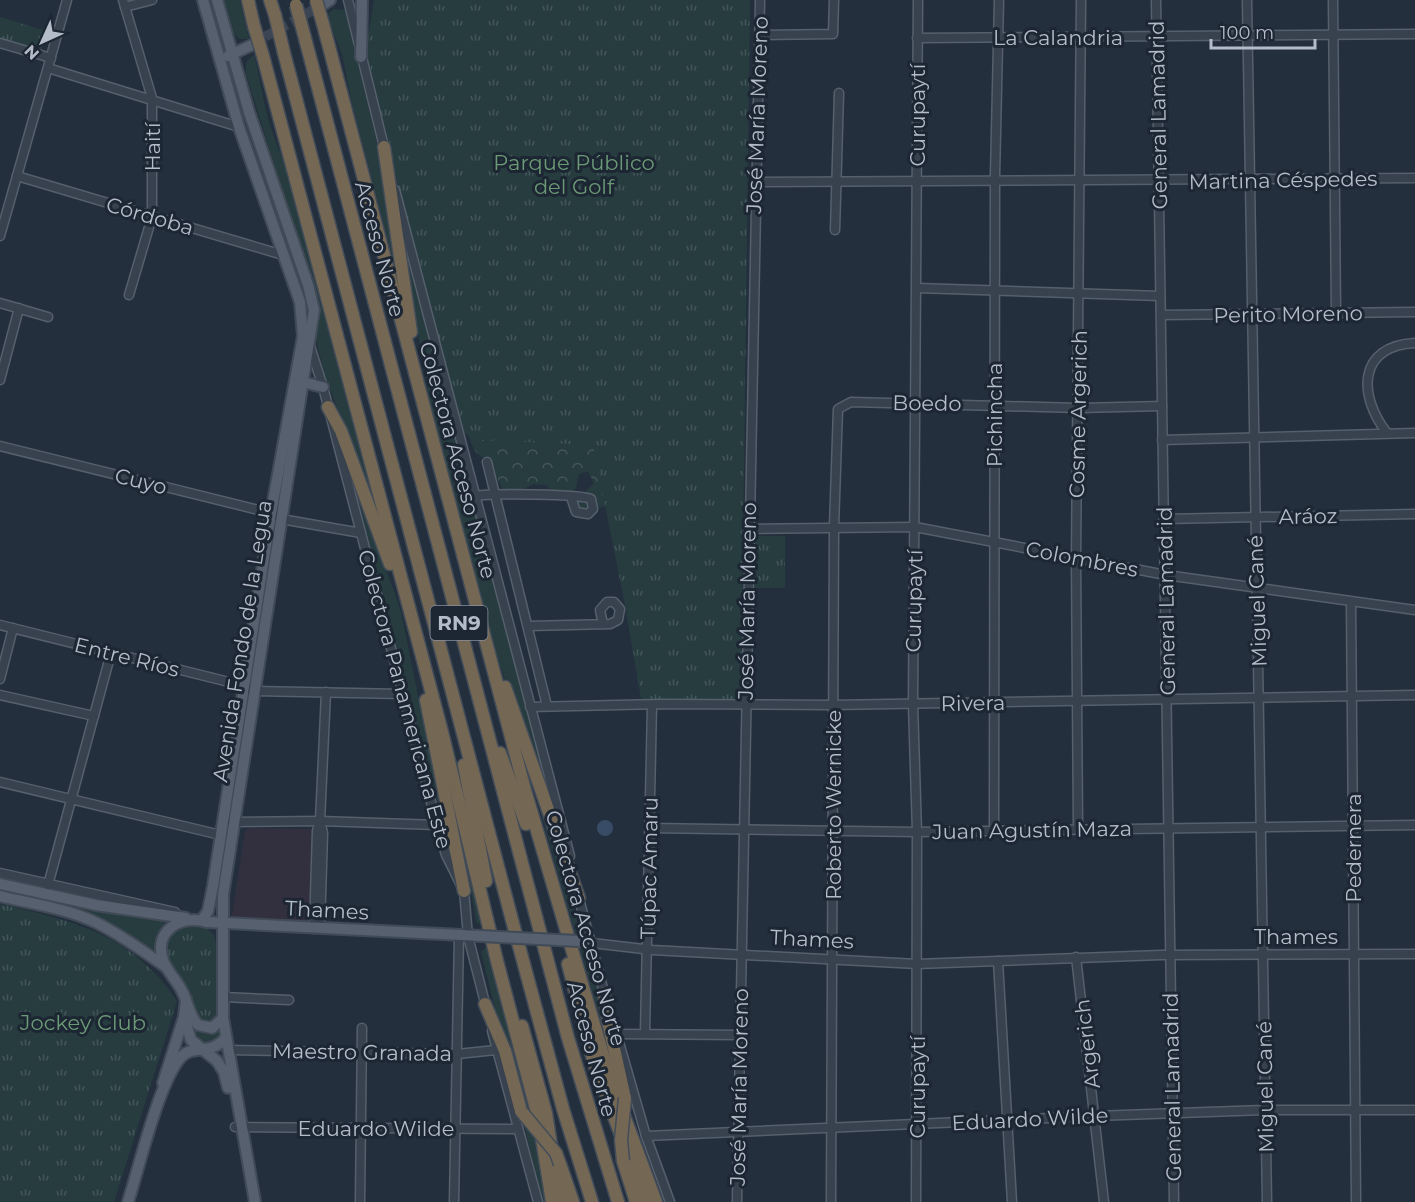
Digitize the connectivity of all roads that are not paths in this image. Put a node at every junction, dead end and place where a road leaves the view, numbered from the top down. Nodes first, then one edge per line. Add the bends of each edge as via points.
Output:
1 (67, 0) edge
2 (152, 0) edge
3 (203, 0) edge
4 (217, 0) edge
5 (248, 0) edge
6 (270, 0) edge
7 (348, 0) edge
8 (362, 0) edge
9 (760, 0) edge
10 (834, 0) edge
11 (918, 0) edge
12 (999, 0) edge
13 (1081, 0) edge
14 (1156, 0) edge
15 (1246, 0) edge
16 (1333, 0) edge
17 (295, 2) edge
18 (323, 2) edge
19 (124, 3) edge
20 (1334, 34) junction
21 (1415, 34) edge
22 (1246, 35) junction
23 (759, 36) junction
24 (1081, 36) junction
25 (1157, 36) junction
26 (998, 37) junction
27 (917, 38) junction
28 (0, 43) edge
29 (252, 45) tunnel mouth
30 (232, 55) junction
31 (361, 57) junction
32 (51, 58) junction
33 (219, 59) junction
34 (48, 68) junction
35 (839, 93) dead end
36 (152, 98) junction
37 (239, 127) junction
38 (384, 147) junction
39 (17, 176) junction
40 (1415, 178) edge
41 (1248, 179) junction
42 (1335, 179) junction
43 (755, 182) junction
44 (918, 182) junction
45 (995, 182) junction
46 (1080, 182) junction
47 (1159, 182) junction
48 (835, 183) junction
49 (152, 216) junction
50 (835, 230) dead end
51 (0, 236) edge
52 (283, 255) junction
53 (917, 288) junction
54 (994, 289) junction
55 (1080, 294) junction
56 (129, 295) dead end
57 (1160, 296) junction
58 (0, 303) edge
59 (19, 308) junction
60 (1415, 312) edge
61 (1336, 313) junction
62 (1252, 314) junction
63 (1161, 315) junction
64 (48, 316) dead end
65 (307, 340) junction
66 (1415, 343) edge
67 (0, 381) edge
68 (300, 382) junction
69 (323, 387) junction
70 (916, 403) junction
71 (994, 404) junction
72 (1162, 406) junction
73 (328, 407) junction
74 (1079, 408) junction
75 (838, 409) joint
76 (425, 410) junction
77 (1415, 433) edge
78 (1387, 434) junction
79 (1255, 438) junction
80 (1162, 440) junction
81 (0, 446) edge
82 (487, 462) dead end
83 (495, 493) junction
84 (475, 496) junction
85 (572, 497) dead end
86 (271, 513) junction
87 (1415, 514) edge
88 (1254, 517) junction
89 (281, 519) junction
90 (1164, 519) junction
91 (834, 527) junction
92 (915, 527) junction
93 (748, 529) junction
94 (361, 533) junction
95 (994, 542) junction
96 (1076, 559) junction
97 (1166, 575) junction
98 (1256, 589) junction
99 (1351, 602) junction
100 (1415, 610) edge
101 (478, 616) junction
102 (603, 624) dead end
103 (0, 625) edge
104 (529, 626) junction
105 (414, 627) junction
106 (13, 628) junction
107 (111, 653) junction
108 (0, 679) edge
109 (451, 687) junction
110 (248, 689) junction
111 (477, 691) junction
112 (326, 692) junction
113 (0, 694) edge
114 (402, 694) junction
115 (1415, 695) edge
116 (1260, 696) junction
117 (1351, 697) junction
118 (1167, 699) junction
119 (1077, 701) junction
120 (994, 703) junction
121 (913, 704) junction
122 (652, 705) junction
123 (833, 705) junction
124 (547, 706) junction
125 (746, 706) junction
126 (530, 707) junction
127 (94, 716) junction
128 (0, 782) edge
129 (71, 800) junction
130 (233, 820) junction
131 (320, 821) junction
132 (437, 825) junction
133 (1353, 825) junction
134 (1415, 825) edge
135 (1168, 827) junction
136 (1261, 827) junction
137 (650, 828) junction
138 (1078, 828) junction
139 (744, 830) junction
140 (832, 830) junction
141 (994, 830) junction
142 (916, 832) junction
143 (220, 835) junction
144 (0, 873) edge
145 (0, 884) edge
146 (48, 885) junction
147 (464, 891) junction
148 (0, 896) edge
149 (579, 898) junction
150 (186, 918) junction
151 (202, 920) junction
152 (223, 924) junction
153 (317, 929) junction
154 (464, 935) junction
155 (223, 943) junction
156 (592, 943) junction
157 (647, 950) junction
158 (1415, 954) edge
159 (1170, 955) junction
160 (1354, 955) junction
161 (741, 956) junction
162 (1263, 956) junction
163 (1076, 957) junction
164 (832, 960) junction
165 (998, 961) junction
166 (917, 964) junction
167 (166, 968) junction
168 (604, 993) junction
169 (223, 997) junction
170 (186, 1000) junction
171 (289, 1000) dead end
172 (485, 1004) junction
173 (184, 1017) junction
174 (223, 1018) junction
175 (362, 1028) dead end
176 (645, 1032) junction
177 (617, 1034) junction
178 (740, 1035) junction
179 (226, 1037) junction
180 (201, 1050) junction
181 (228, 1050) junction
182 (496, 1050) junction
183 (362, 1053) junction
184 (457, 1054) junction
185 (163, 1092) junction
186 (1264, 1110) junction
187 (1357, 1110) junction
188 (1415, 1110) edge
189 (1172, 1114) junction
190 (1095, 1116) junction
191 (1007, 1121) junction
192 (916, 1125) junction
193 (238, 1127) junction
194 (362, 1127) junction
195 (455, 1128) junction
196 (518, 1129) junction
197 (832, 1130) junction
198 (738, 1132) junction
199 (646, 1136) junction
200 (128, 1202) edge
201 (248, 1202) edge
202 (255, 1202) edge
203 (360, 1202) edge
204 (454, 1202) edge
205 (538, 1202) edge
206 (552, 1202) edge
207 (563, 1202) edge
208 (573, 1202) edge
209 (592, 1202) edge
210 (618, 1202) edge
211 (636, 1202) edge
212 (646, 1202) edge
213 (656, 1202) edge
214 (670, 1202) edge
215 (737, 1202) edge
216 (831, 1202) edge
217 (916, 1202) edge
218 (1012, 1202) edge
219 (1104, 1202) edge
220 (1174, 1202) edge
221 (1267, 1202) edge
222 (1356, 1202) edge

1 - 32 street
2 - 19 street
3 - 33 main road
4 - 30 main road
5 - 105 highway, bridge
6 - 109 highway, Acceso Norte / RN9, bridge
7 - 31 street
8 - 31 main road
9 - 23 street, José María Moreno
10 - 23 street via 833,34
11 - 27 street, Curupaytí
12 - 26 street, Pichincha
13 - 24 street, Cosme Argerich
14 - 25 street, General Lamadrid
15 - 22 street, Miguel Cané
16 - 20 street
17 - 111 highway, Acceso Norte / RN9, bridge
18 - 76 highway, Colectora Acceso Norte, bridge via 323,24
19 - 36 street, Haití
20 - 21 street, La Calandria
20 - 22 street, La Calandria
20 - 42 street
22 - 25 street, La Calandria
22 - 41 street, Miguel Cané
23 - 43 street, José María Moreno
24 - 25 street, La Calandria
24 - 26 street, La Calandria
24 - 46 street, Cosme Argerich
25 - 47 street, General Lamadrid
26 - 27 street, La Calandria
26 - 45 street, Pichincha
27 - 44 street, Curupaytí
28 - 32 street
29 - 30 main road
30 - 33 main road
30 - 65 main road via 314,303
31 - 38 street
32 - 34 street
33 - 37 main road
34 - 36 street
34 - 39 street
35 - 48 street
36 - 37 street
36 - 49 street, Haití
37 - 52 main road
38 - 76 highway
38 - 84 street
39 - 49 street, Córdoba
39 - 51 street
40 - 42 street, Martina Céspedes
41 - 42 street, Martina Céspedes
41 - 47 street, Martina Céspedes
41 - 62 street, Miguel Cané
42 - 61 street
43 - 48 street, Martina Céspedes
43 - 93 street, José María Moreno
44 - 45 street, Martina Céspedes
44 - 48 street, Martina Céspedes
44 - 53 street, Curupaytí
45 - 46 street, Martina Céspedes
45 - 54 street, Pichincha
46 - 47 street, Martina Céspedes
46 - 55 street, Cosme Argerich
47 - 57 street, General Lamadrid
48 - 50 street
49 - 52 street, Córdoba
49 - 56 street, Haití
52 - 65 main road via 300,302
53 - 54 street
53 - 70 street, Curupaytí
54 - 55 street
54 - 71 street, Pichincha
55 - 57 street
55 - 74 street, Cosme Argerich
57 - 63 street, General Lamadrid
58 - 59 street
59 - 64 street
59 - 67 street
60 - 61 street, Perito Moreno
61 - 62 street, Perito Moreno
62 - 63 street, Perito Moreno
62 - 79 street, Miguel Cané
63 - 72 street, General Lamadrid
65 - 68 main road, Avenida Fondo de la Legua
65 - 69 street, Colectora Panamericana Este
66 - 78 street via 1381,352 1368,375 1370,405
68 - 69 main road
68 - 86 main road, Avenida Fondo de la Legua
68 - 89 main road, Avenida Fondo de la Legua
69 - 73 street, Colectora Panamericana Este
70 - 71 street, Boedo
70 - 75 street, Boedo via 851,402
70 - 92 street, Curupaytí
71 - 74 street, Boedo
71 - 95 street, Pichincha
72 - 74 street, Boedo
72 - 80 street, General Lamadrid
73 - 94 street, Colectora Panamericana Este
73 - 105 highway via 341,431
74 - 96 street, Cosme Argerich
75 - 91 street, Roberto Wernicke
76 - 101 highway, Colectora Acceso Norte
77 - 78 street
78 - 79 street
79 - 80 street
79 - 88 street, Miguel Cané
80 - 90 street, General Lamadrid
81 - 86 street, Cuyo
82 - 83 street
83 - 84 street
83 - 85 street
83 - 104 street
84 - 126 street
86 - 89 street, Cuyo
86 - 110 main road, Avenida Fondo de la Legua
87 - 88 street, Aráoz
88 - 90 street, Aráoz
88 - 98 street, Miguel Cané
89 - 94 street
89 - 110 main road, Avenida Fondo de la Legua
90 - 97 street, General Lamadrid
91 - 92 street, Colombres
91 - 93 street, Colombres
91 - 123 street, Roberto Wernicke
92 - 95 street, Colombres
92 - 121 street, Curupaytí
93 - 125 street, José María Moreno
94 - 114 street, Colectora Panamericana Este
95 - 96 street, Colombres
95 - 120 street, Pichincha
96 - 97 street, Colombres
96 - 119 street, Cosme Argerich
97 - 98 street, Colombres
97 - 118 street, General Lamadrid
98 - 99 street, Colombres
98 - 116 street, Miguel Cané
99 - 100 street, Colombres
99 - 117 street, Pedernera
101 - 149 highway
101 - 213 highway, Colectora Acceso Norte via 608,1072
102 - 104 street
103 - 106 street, Entre Ríos
104 - 124 street
105 - 147 highway
105 - 206 highway via 538,1120
106 - 107 street, Entre Ríos
106 - 108 street
107 - 110 street, Entre Ríos
107 - 127 street
109 - 207 highway via 486,882 546,1113
109 - 209 highway, Acceso Norte / RN9 via 563,1109
110 - 112 street
110 - 130 main road, Avenida Fondo de la Legua
110 - 143 main road, Avenida Fondo de la Legua
111 - 210 highway, Acceso Norte / RN9 via 568,1038
111 - 212 highway via 522,811 594,1063
112 - 114 street
112 - 131 street
113 - 127 street
114 - 132 street, Colectora Panamericana Este
115 - 117 street, Rivera
116 - 117 street, Rivera
116 - 118 street, Rivera
116 - 136 street, Miguel Cané
117 - 133 street, Pedernera
118 - 119 street, Rivera
118 - 135 street, General Lamadrid
119 - 120 street, Rivera
119 - 138 street, Cosme Argerich
120 - 121 street, Rivera
120 - 141 street, Pichincha
121 - 123 street, Rivera
121 - 142 street, Curupaytí
122 - 124 street, Rivera
122 - 125 street, Rivera
122 - 137 street, Túpac Amaru
123 - 125 street, Rivera
123 - 140 street, Roberto Wernicke
124 - 126 street, Rivera
125 - 139 street, José María Moreno
126 - 149 street
127 - 129 street
128 - 129 street
129 - 143 street
129 - 146 street
130 - 131 street
130 - 143 street
130 - 152 main road, Avenida Fondo de la Legua
131 - 132 street
131 - 153 street via 323,833
132 - 147 street, Colectora Panamericana Este via 446,855
133 - 134 street, Juan Agustín Maza
133 - 136 street, Juan Agustín Maza
133 - 160 street, Pedernera
135 - 136 street, Juan Agustín Maza
135 - 138 street, Juan Agustín Maza
135 - 159 street, General Lamadrid
136 - 162 street, Miguel Cané
137 - 139 street, Juan Agustín Maza
137 - 157 street, Túpac Amaru
138 - 141 street, Juan Agustín Maza
139 - 140 street, Juan Agustín Maza
139 - 161 street, José María Moreno
140 - 142 street, Juan Agustín Maza
140 - 164 street, Roberto Wernicke
141 - 142 street, Juan Agustín Maza
142 - 166 street, Curupaytí
143 - 151 main road, Avenida Fondo de la Legua via 210,904
144 - 146 street
145 - 150 main road, Thames via 96,905
146 - 151 street
147 - 154 street, Colectora Panamericana Este
148 - 167 main road via 95,922
149 - 156 street
150 - 151 main road, Thames
150 - 167 main road via 168,929 163,938
151 - 152 main road, Thames
151 - 155 main road via 219,933
152 - 153 main road, Thames
152 - 155 main road, Avenida Fondo de la Legua
153 - 154 main road, Thames
154 - 156 main road, Thames, bridge
154 - 172 street, Colectora Panamericana Este
154 - 184 street
155 - 169 main road, Avenida Fondo de la Legua
156 - 157 street, Thames
156 - 168 street
157 - 161 street, Thames
157 - 176 street, Túpac Amaru
158 - 160 street, Thames
159 - 162 street, Thames
159 - 163 street, Thames
159 - 189 street, General Lamadrid
160 - 162 street, Thames
160 - 187 street, Pedernera
161 - 164 street, Thames
161 - 178 street, José María Moreno
162 - 186 street, Miguel Cané
163 - 165 street, Thames
163 - 190 street, Argerich
164 - 166 street, Thames
164 - 197 street, Roberto Wernicke
165 - 166 street, Thames
165 - 191 street
166 - 192 street, Curupaytí
167 - 170 main road
168 - 177 street
168 - 211 highway, bridge via 625,1098 623,1161
169 - 171 street
169 - 174 main road, Avenida Fondo de la Legua
170 - 173 main road
170 - 174 main road via 193,1019 201,1027 212,1028
172 - 182 street, Colectora Panamericana Este
172 - 208 highway, bridge via 505,1051 521,1111 556,1153
173 - 180 main road via 190,1040
173 - 185 main road via 166,1068
174 - 179 main road
175 - 183 street
176 - 177 street
176 - 178 street
177 - 199 street
178 - 198 street, José María Moreno
179 - 180 main road via 218,1046
179 - 181 main road
180 - 185 main road via 180,1059
180 - 193 main road via 214,1058 224,1072
181 - 183 street, Maestro Granada
181 - 193 main road
182 - 184 street, Maestro Granada
182 - 196 street, Colectora Panamericana Este
183 - 184 street, Maestro Granada
183 - 194 street
184 - 195 street
185 - 200 main road
186 - 187 street, Eduardo Wilde
186 - 189 street, Eduardo Wilde
186 - 221 street, Miguel Cané
187 - 188 street, Eduardo Wilde
187 - 222 street, Pedernera
189 - 190 street, Eduardo Wilde
189 - 220 street, General Lamadrid
190 - 191 street, Eduardo Wilde
190 - 219 street, Argerich
191 - 192 street, Eduardo Wilde
191 - 218 street
192 - 197 street, Eduardo Wilde
192 - 217 street, Curupaytí
193 - 194 street, Eduardo Wilde
193 - 201 main road
193 - 202 main road
194 - 195 street, Eduardo Wilde
194 - 203 street
195 - 196 street, Eduardo Wilde
195 - 204 street
196 - 205 street, Colectora Panamericana Este
197 - 198 street, Eduardo Wilde
197 - 216 street, Roberto Wernicke
198 - 199 street, Eduardo Wilde
198 - 215 street, José María Moreno
199 - 214 street

